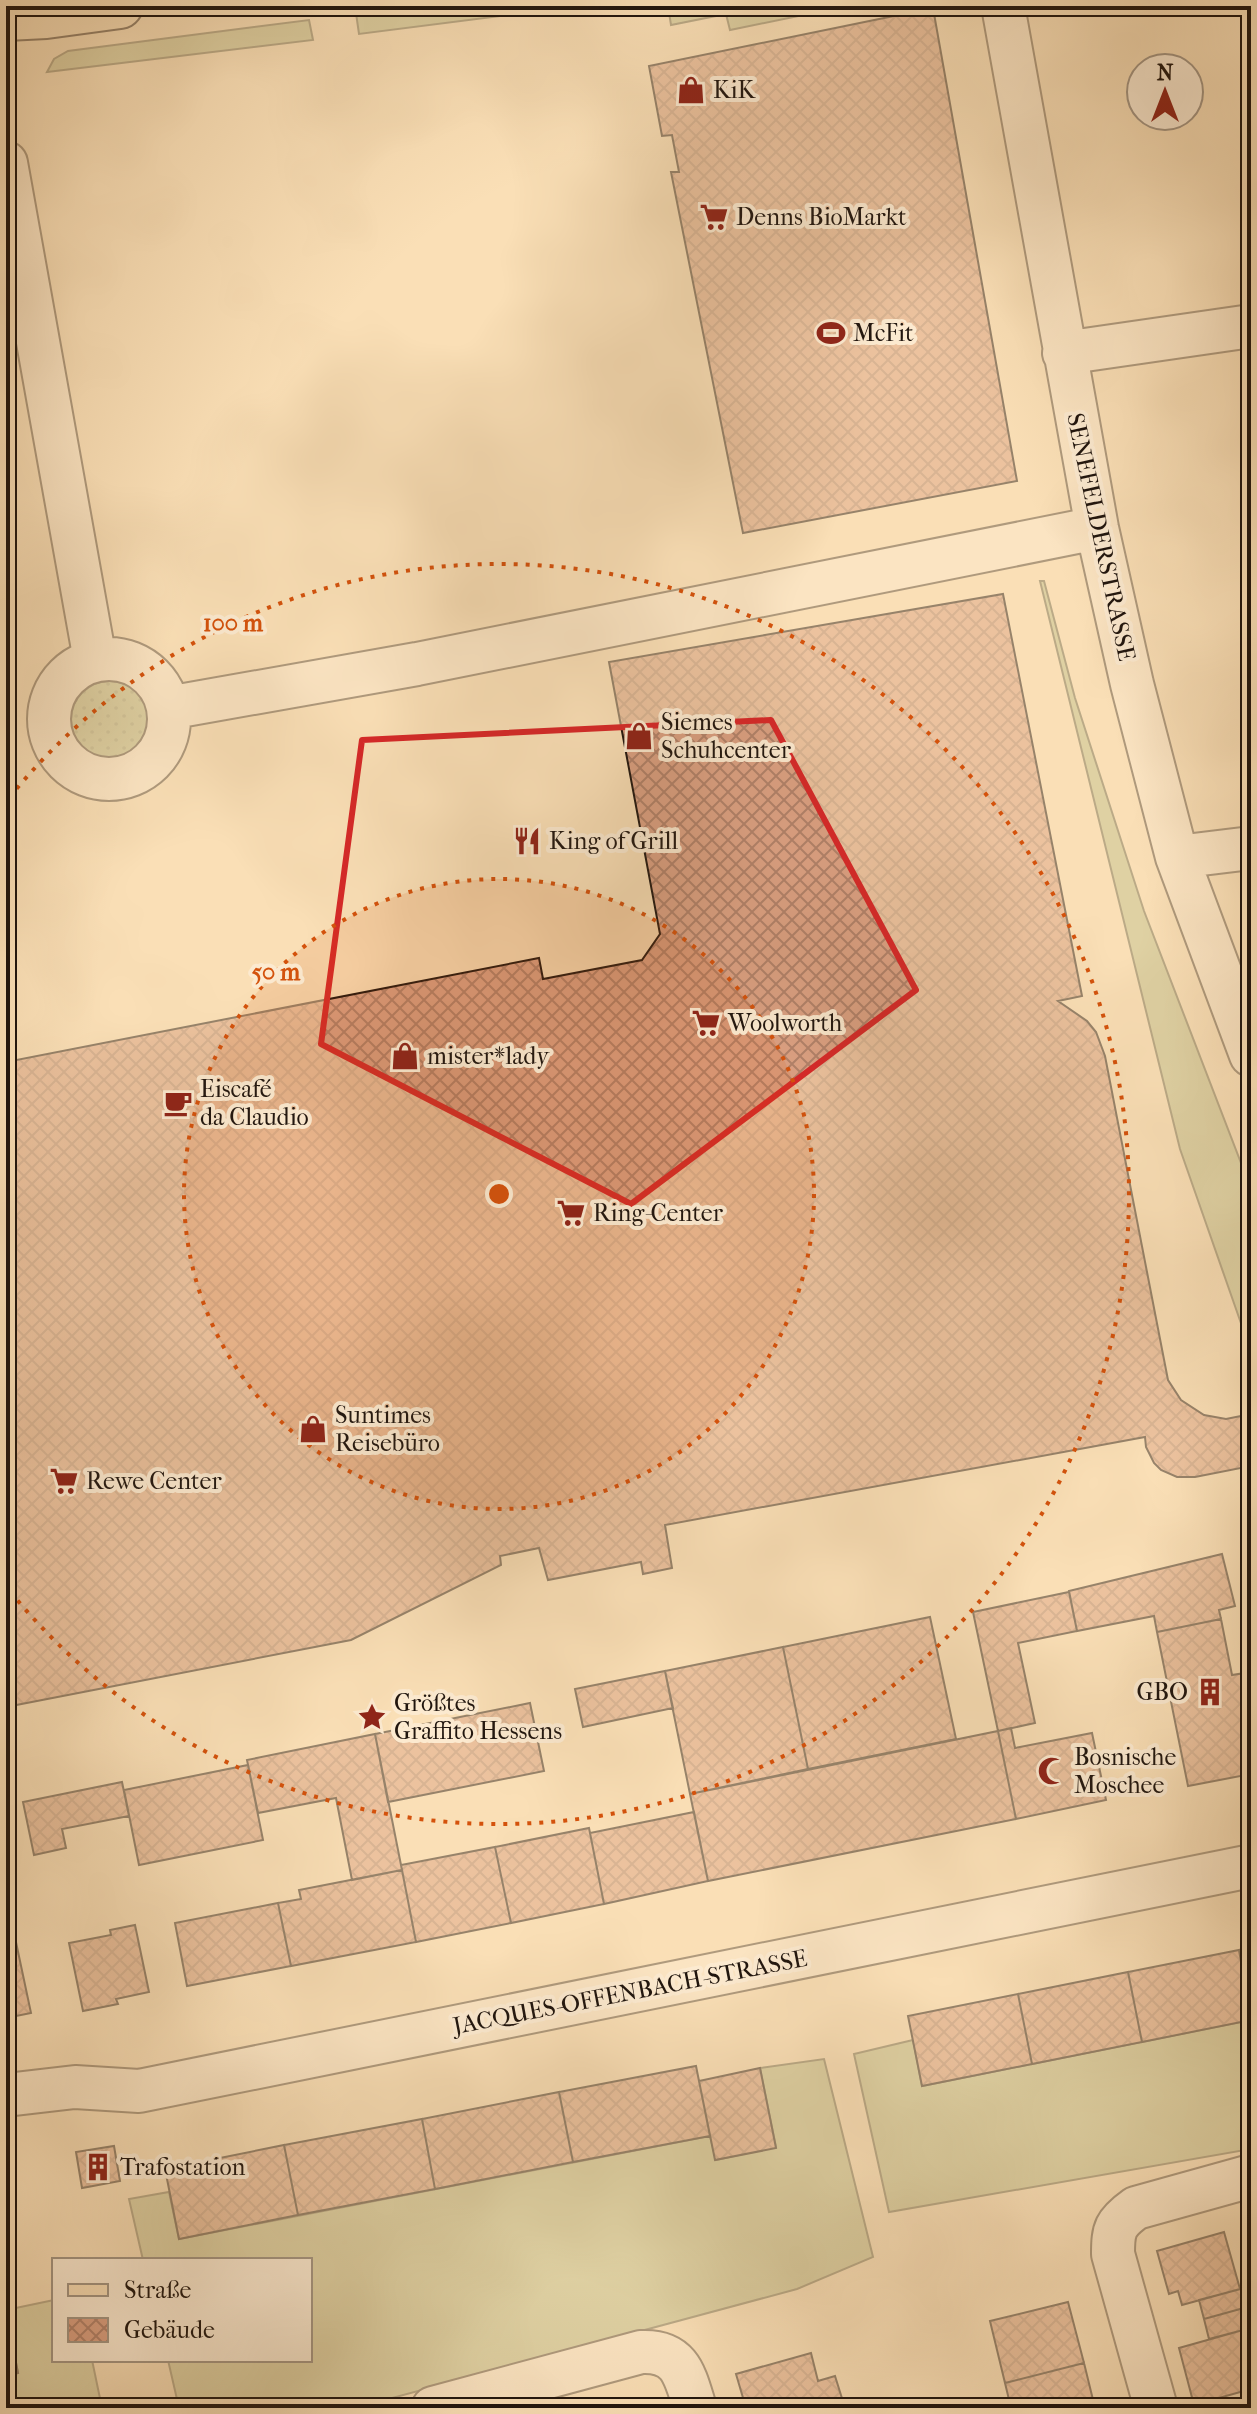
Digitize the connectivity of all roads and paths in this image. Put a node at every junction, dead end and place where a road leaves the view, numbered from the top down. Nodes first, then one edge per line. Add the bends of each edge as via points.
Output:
1 (120, 6) edge
2 (1003, 6) edge
3 (6, 18) edge
4 (6, 163) edge
5 (1251, 326) edge
6 (1064, 353) junction
7 (1097, 528) junction
8 (95, 660) junction
9 (168, 708) junction
10 (1251, 848) edge
11 (1177, 857) junction
12 (1251, 1055) edge
13 (1251, 1866) edge
14 (6, 2095) edge
15 (1251, 2176) edge
16 (433, 2408) edge
17 (695, 2408) edge
18 (1156, 2408) edge

1 - 3 main road
2 - 6 street, SENEFELDERSTRASSE
4 - 8 street
5 - 6 street
6 - 7 street, SENEFELDERSTRASSE
7 - 9 street via 417,664
7 - 11 street, SENEFELDERSTRASSE
8 - 9 street via 132,663 150,675
8 - 9 street via 72,671 52,698 50,732 71,766 105,778 142,768 164,743
10 - 11 street
11 - 12 street, SENEFELDERSTRASSE
13 - 14 street, JACQUES-OFFENBACH-STRASSE via 139,2091 75,2087
15 - 18 street via 1136,2208 1113,2233 1113,2254
16 - 17 street via 653,2351 678,2363

